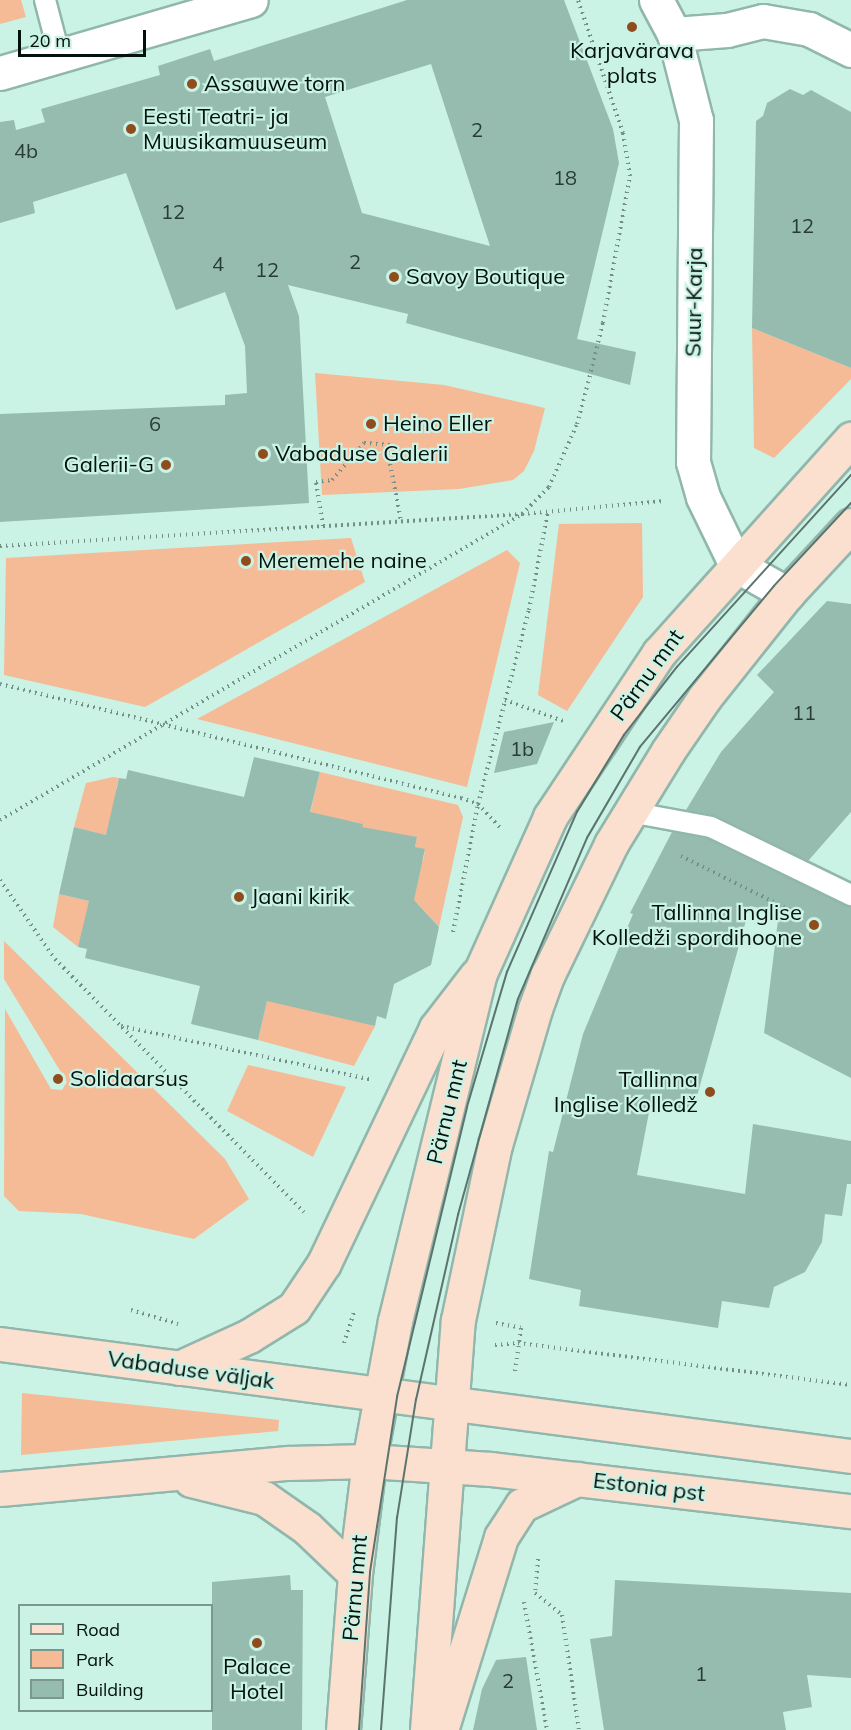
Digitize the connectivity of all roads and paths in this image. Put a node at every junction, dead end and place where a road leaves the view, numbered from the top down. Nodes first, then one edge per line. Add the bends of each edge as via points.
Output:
1 (45, 0) edge
2 (250, 0) edge
3 (578, 0) edge
4 (656, 0) edge
5 (674, 34) junction
6 (851, 50) edge
7 (60, 57) junction
8 (0, 73) edge
9 (851, 439) edge
10 (703, 497) junction
11 (548, 511) junction
12 (522, 514) junction
13 (401, 521) junction
14 (851, 525) edge
15 (323, 526) junction
16 (0, 546) edge
17 (736, 565) junction
18 (787, 594) junction
19 (0, 684) edge
20 (505, 700) junction
21 (160, 723) junction
22 (569, 724) dead end
23 (478, 804) junction
24 (630, 812) junction
25 (0, 820) edge
26 (502, 831) dead end
27 (702, 867) dead end
28 (0, 880) edge
29 (851, 895) edge
30 (794, 912) dead end
31 (453, 936) dead end
32 (480, 973) junction
33 (121, 1026) junction
34 (376, 1081) dead end
35 (300, 1220) dead end
36 (521, 1328) dead end
37 (518, 1343) junction
38 (0, 1344) edge
39 (487, 1347) dead end
40 (179, 1368) junction
41 (514, 1379) dead end
42 (851, 1385) edge
43 (381, 1395) junction
44 (453, 1404) junction
45 (851, 1456) edge
46 (369, 1461) junction
47 (448, 1465) junction
48 (163, 1473) junction
49 (577, 1479) junction
50 (0, 1489) edge
51 (851, 1511) edge
52 (538, 1550) dead end
53 (355, 1574) junction
54 (524, 1602) dead end
55 (343, 1730) edge
56 (427, 1730) edge
57 (441, 1730) edge
58 (547, 1730) edge
59 (579, 1730) edge

1 - 7 lane
2 - 7 street
3 - 12 path via 623,133 630,176 603,323 577,424 549,487
4 - 5 street, Suur-Karja
5 - 6 street via 728,30 763,21 809,29
5 - 10 street, Suur-Karja via 696,120 693,462
7 - 8 street
9 - 17 main road, Pärnu mnt
10 - 11 path
10 - 17 street, Suur-Karja
11 - 12 path
11 - 20 path via 529,610
12 - 13 path
12 - 21 path
13 - 15 path
13 - 15 path via 388,458 391,445 364,443 332,480 316,482
14 - 18 main road
15 - 16 path
17 - 18 street
17 - 32 main road, Pärnu mnt via 659,653 550,817
18 - 24 main road via 705,697
19 - 21 path
20 - 22 path
20 - 23 path
21 - 23 path
21 - 25 path
23 - 26 path
23 - 31 path
24 - 29 lane via 711,827
24 - 44 main road via 548,974 535,1009 495,1145 458,1320
27 - 30 path
28 - 33 path via 55,959
32 - 40 main road via 463,989 436,1028 324,1263 294,1308 249,1335
32 - 43 main road, Pärnu mnt via 395,1320
33 - 34 path
33 - 35 path via 305,1211
36 - 37 path
37 - 39 path
37 - 41 path
37 - 42 path
38 - 40 main road, Vabaduse väljak
40 - 43 main road, Vabaduse väljak
43 - 44 main road, Vabaduse väljak
43 - 46 main road, Pärnu mnt
44 - 45 main road
44 - 47 main road
46 - 47 main road, Estonia pst
46 - 48 main road
46 - 53 main road, Pärnu mnt
47 - 49 main road, Estonia pst
47 - 56 main road
48 - 50 main road
48 - 53 main road via 264,1498 308,1527
49 - 51 main road, Estonia pst
49 - 57 main road via 522,1505 501,1537
52 - 59 path via 535,1593 562,1615
53 - 55 main road, Pärnu mnt
54 - 58 path

